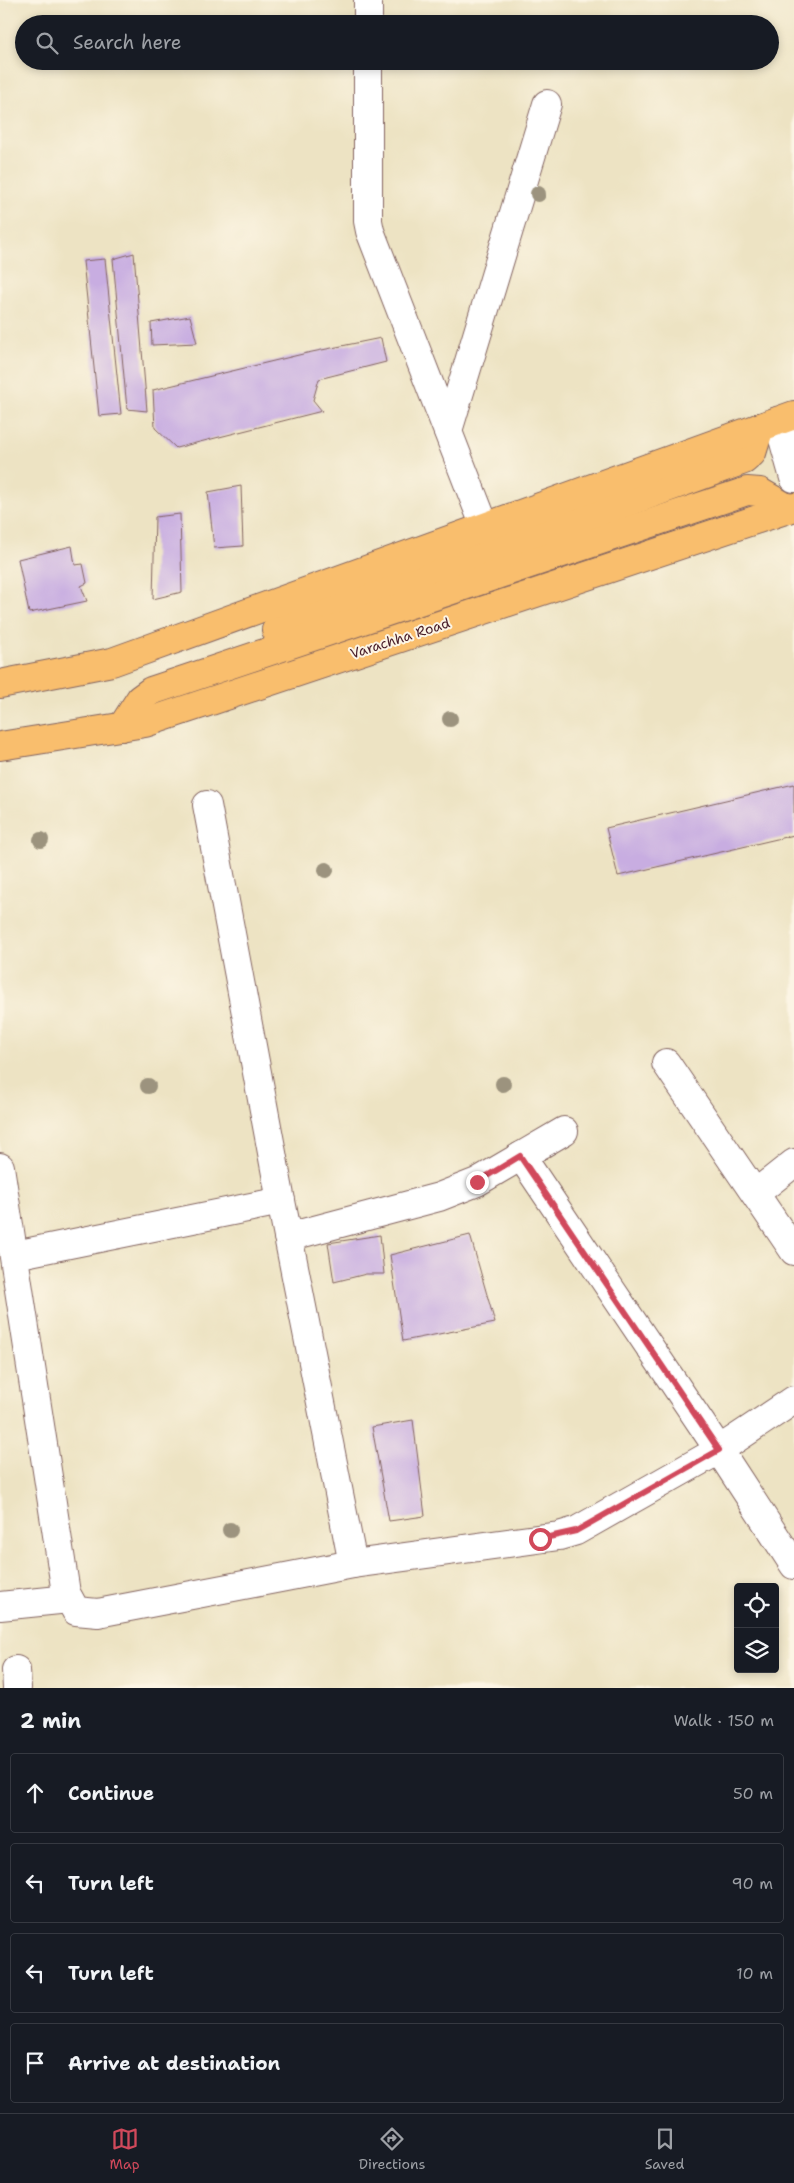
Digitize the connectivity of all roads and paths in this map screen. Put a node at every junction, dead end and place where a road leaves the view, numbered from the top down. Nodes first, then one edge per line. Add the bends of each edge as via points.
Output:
1 (368, 0) edge
2 (368, 15) edge
3 (368, 70) edge
4 (547, 104) dead end
5 (778, 421) edge
6 (448, 431) junction
7 (794, 478) edge
8 (792, 508) edge
9 (485, 527) junction
10 (112, 662) junction
11 (0, 684) edge
12 (0, 746) edge
13 (207, 805) dead end
14 (666, 1063) dead end
15 (564, 1131) dead end
16 (520, 1156) junction
17 (794, 1163) edge
18 (0, 1167) edge
19 (756, 1193) junction
20 (281, 1202) junction
21 (288, 1237) junction
22 (794, 1251) edge
23 (15, 1255) junction
24 (794, 1400) edge
25 (719, 1450) junction
26 (354, 1564) junction
27 (794, 1565) edge
28 (69, 1599) junction
29 (0, 1606) edge

1 - 2 street
3 - 6 street via 370,231
4 - 6 street
5 - 7 street
5 - 9 main road
5 - 10 main road via 744,460 170,668 151,673
6 - 9 street
8 - 12 main road, Varachha Road via 145,723
9 - 10 main road
10 - 11 main road
13 - 20 street
14 - 19 street
15 - 16 street
16 - 21 street via 477,1182 439,1197
16 - 25 street
17 - 19 street
18 - 23 street
19 - 22 street
20 - 21 street
20 - 23 street
21 - 26 street
23 - 28 street
24 - 25 street
25 - 26 street via 576,1531
25 - 27 street
26 - 28 street via 98,1613 76,1610
28 - 29 street

